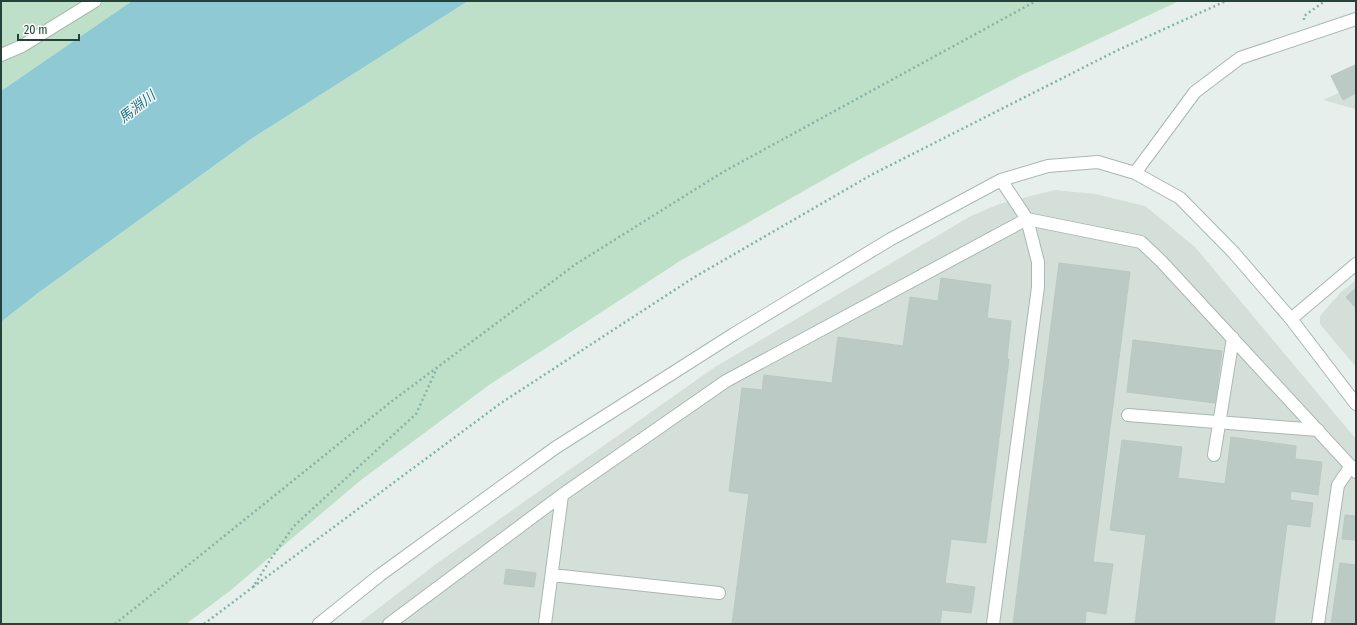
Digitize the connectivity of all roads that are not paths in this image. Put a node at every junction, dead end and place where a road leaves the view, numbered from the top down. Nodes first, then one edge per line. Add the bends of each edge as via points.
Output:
1 (95, 1) edge
2 (1356, 19) edge
3 (1, 56) edge
4 (1135, 172) junction
5 (1001, 180) junction
6 (1026, 219) junction
7 (1356, 264) edge
8 (1290, 320) junction
9 (1233, 338) junction
10 (1356, 404) edge
11 (1128, 415) dead end
12 (1219, 421) junction
13 (1318, 430) junction
14 (1214, 455) dead end
15 (1353, 469) edge
16 (562, 494) junction
17 (552, 575) junction
18 (719, 593) dead end
19 (319, 624) edge
20 (389, 624) edge
21 (545, 624) edge
22 (993, 624) edge
23 (1318, 624) edge

1 - 3 street
2 - 4 street via 1240,58 1195,92
4 - 5 street via 1098,162 1048,166
4 - 8 street via 1180,198 1234,253
5 - 6 street
5 - 19 street via 884,243 734,334 555,448 380,575
6 - 9 street via 1142,242
6 - 16 street via 726,381
6 - 22 street via 1038,262 1038,287
7 - 8 street
8 - 10 street
9 - 12 street
9 - 13 street
11 - 12 street
12 - 13 street
12 - 14 street
13 - 15 street
15 - 23 street via 1338,485
16 - 17 street
16 - 20 street
17 - 18 street
17 - 21 street

